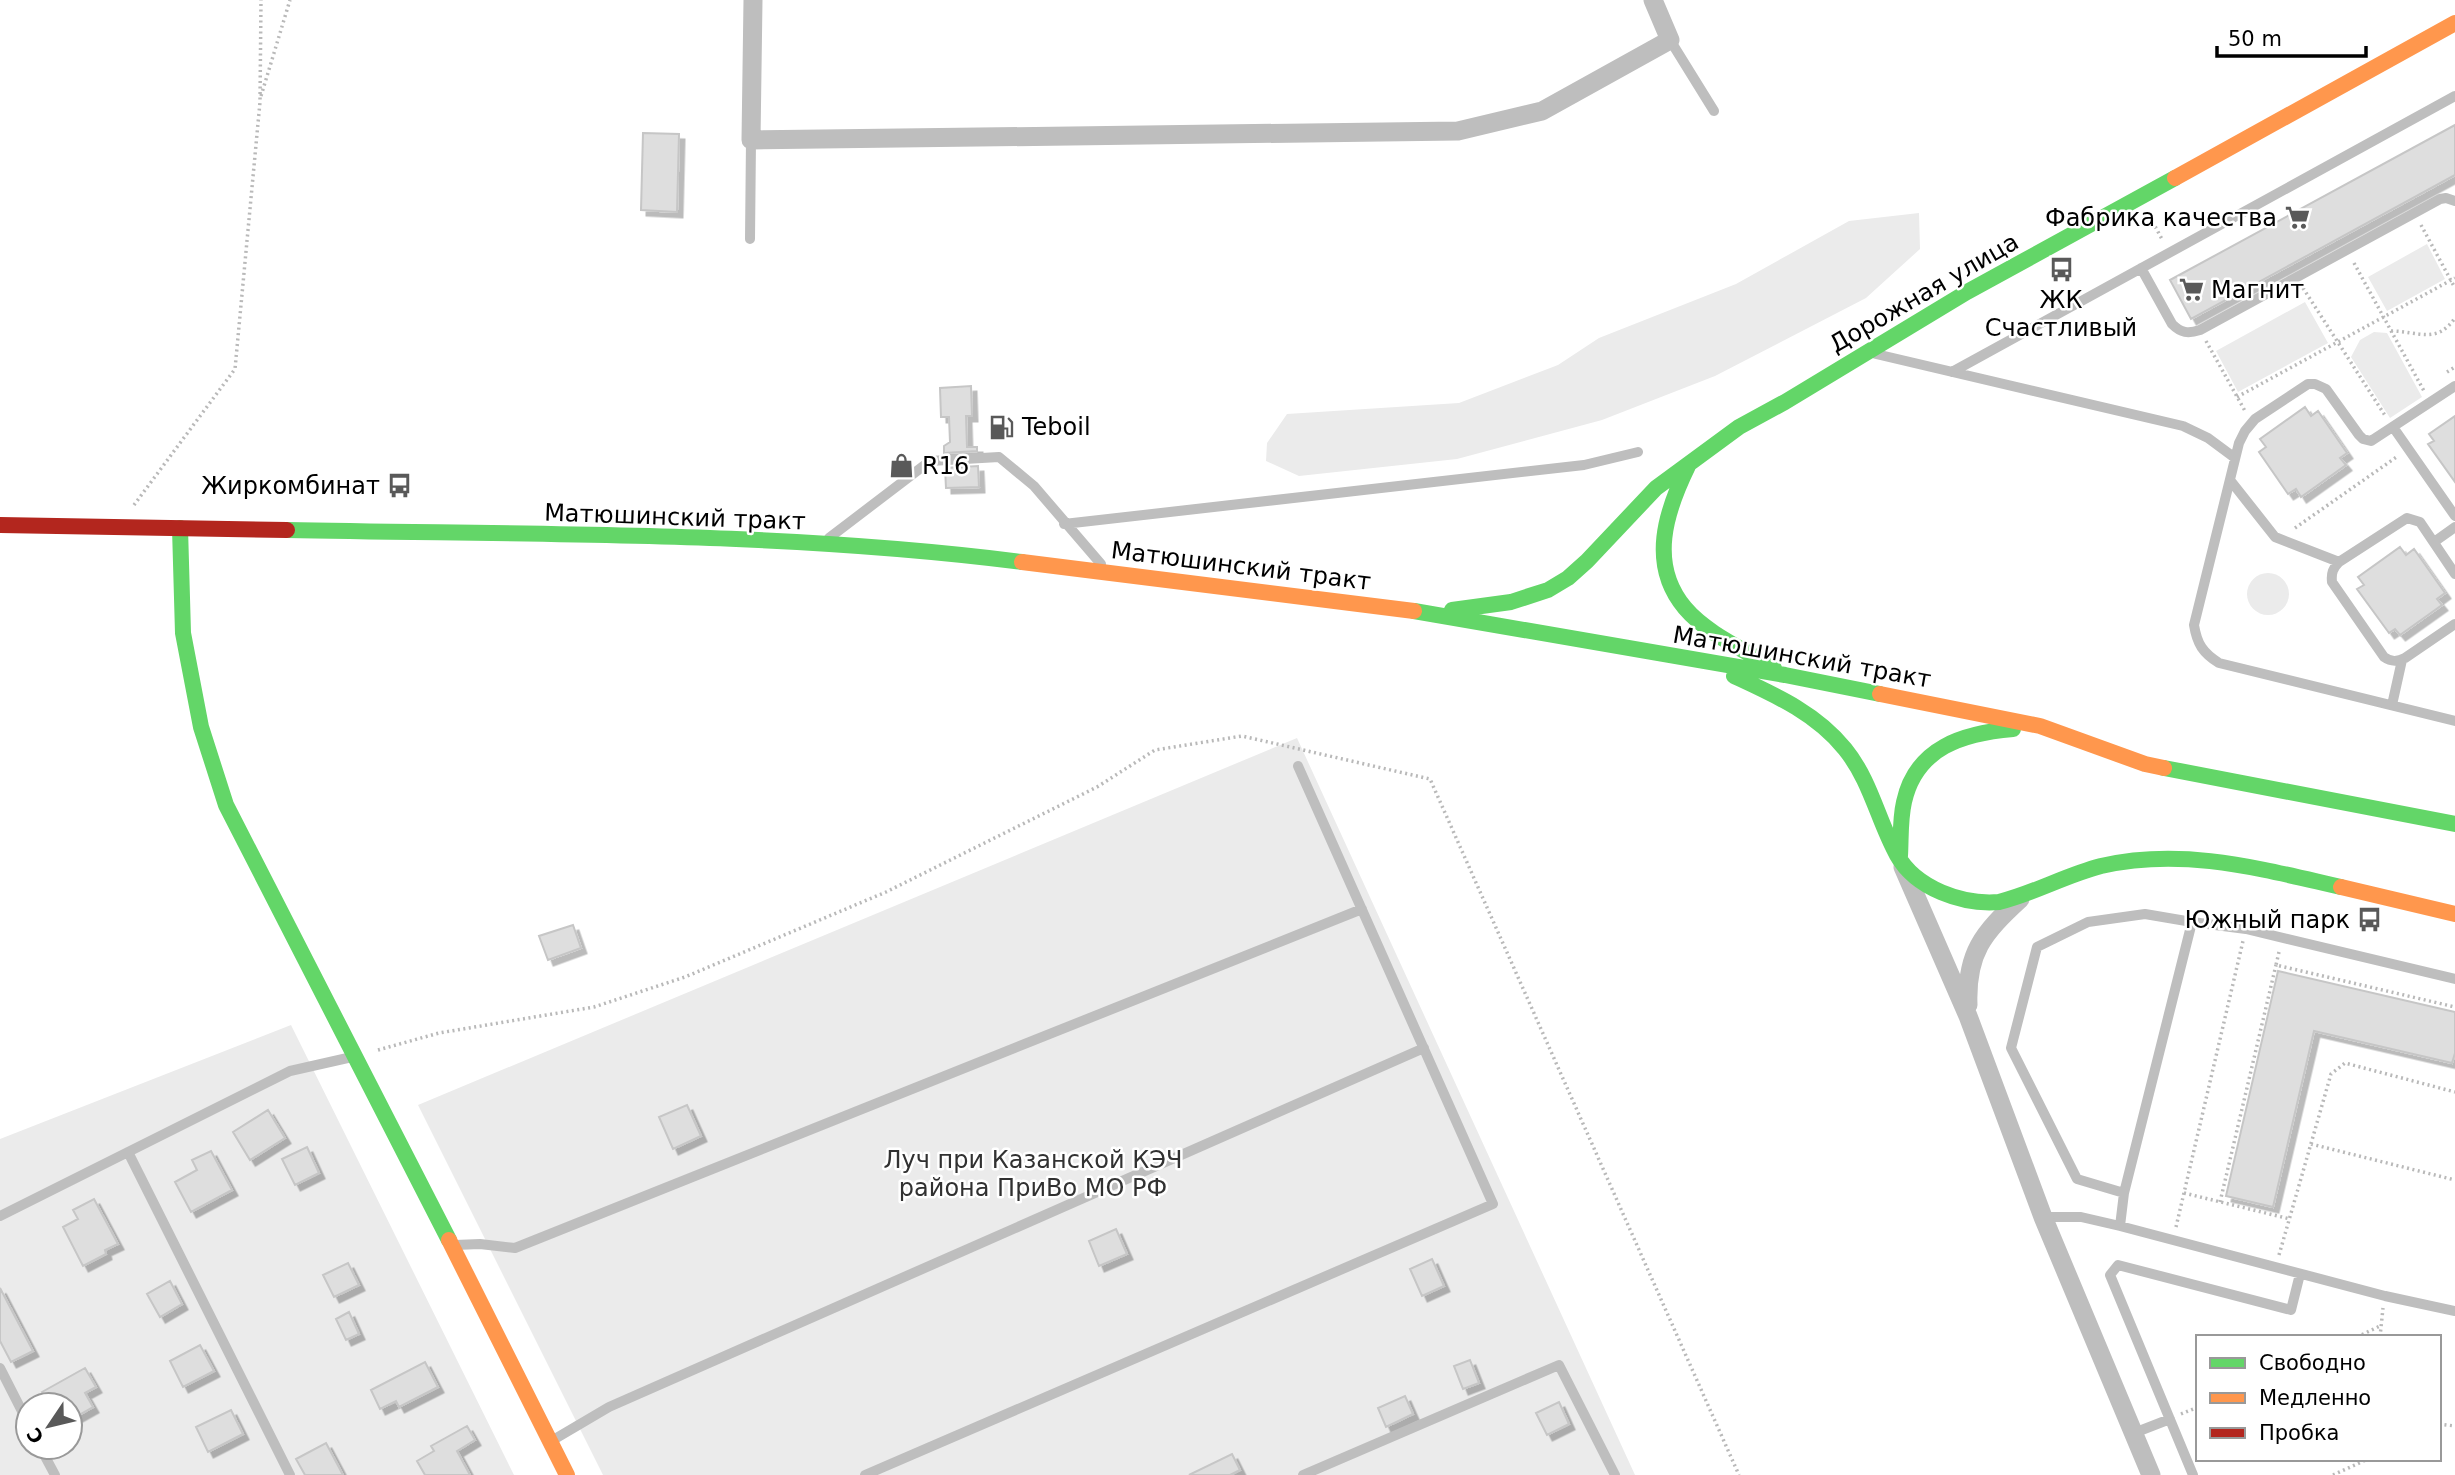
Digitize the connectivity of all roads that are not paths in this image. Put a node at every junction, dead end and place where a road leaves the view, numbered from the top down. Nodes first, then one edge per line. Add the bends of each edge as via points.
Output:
1 (753, 0) edge
2 (1653, 0) edge
3 (2455, 23) edge
4 (1670, 40) junction
5 (2455, 96) edge
6 (1714, 111) dead end
7 (751, 140) junction
8 (2455, 201) edge
9 (750, 239) dead end
10 (2141, 268) junction
11 (1869, 352) junction
12 (1952, 372) junction
13 (2455, 386) edge
14 (2393, 427) junction
15 (1638, 452) dead end
16 (2235, 458) junction
17 (1689, 464) junction
18 (2230, 480) junction
19 (2455, 516) edge
20 (1064, 524) junction
21 (0, 525) edge
22 (2455, 527) edge
23 (180, 528) junction
24 (2434, 542) junction
25 (822, 544) junction
26 (2339, 562) junction
27 (1109, 572) junction
28 (2455, 573) edge
29 (1427, 613) junction
30 (2455, 624) edge
31 (2402, 660) junction
32 (1703, 661) junction
33 (1786, 675) junction
34 (2392, 705) junction
35 (2455, 721) edge
36 (2040, 726) junction
37 (1298, 765) dead end
38 (2455, 824) edge
39 (1900, 860) junction
40 (2020, 899) junction
41 (1362, 909) junction
42 (2455, 914) edge
43 (2192, 922) junction
44 (2455, 979) edge
45 (1968, 1017) junction
46 (1424, 1048) junction
47 (356, 1056) junction
48 (128, 1152) junction
49 (2124, 1193) junction
50 (0, 1216) edge
51 (2043, 1217) junction
52 (2120, 1226) junction
53 (451, 1246) junction
54 (2300, 1274) junction
55 (2455, 1311) edge
56 (0, 1367) edge
57 (14, 1395) edge
58 (2170, 1419) junction
59 (2134, 1433) junction
60 (550, 1442) junction
61 (290, 1475) edge
62 (567, 1475) edge
63 (865, 1475) edge
64 (1303, 1475) edge
65 (1615, 1475) edge
66 (2151, 1475) edge
67 (2193, 1475) edge

1 - 7 street
2 - 4 street
3 - 11 street, Дорожная улица via 1967,292
4 - 6 lane
4 - 7 street via 1542,111 1458,131
5 - 10 lane
7 - 9 lane
8 - 10 lane via 2440,199 2200,330 2184,333 2172,324
10 - 12 lane
11 - 12 lane
11 - 17 street, Дорожная улица via 1739,427
12 - 16 lane via 2183,426
13 - 14 lane
14 - 16 lane via 2375,439 2363,439 2326,389 2315,384 2302,386 2251,423
14 - 19 lane
15 - 20 lane via 1584,465
16 - 18 lane
17 - 29 street, Дорожная улица via 1656,488 1568,578 1548,590 1511,602
17 - 33 street via 1664,529 1662,560 1670,585 1685,609 1704,624
18 - 26 lane via 2279,540
18 - 34 lane via 2194,625 2200,648 2219,663
20 - 25 lane via 1034,486 999,457 930,461
20 - 27 lane
21 - 23 street, Матюшинский тракт
22 - 24 lane
23 - 25 street, Матюшинский тракт
23 - 47 street via 183,633 201,727 226,805
24 - 26 lane via 2420,522 2407,518
24 - 28 lane
25 - 27 street, Матюшинский тракт
26 - 31 lane via 2332,582 2384,657
27 - 29 street, Матюшинский тракт
29 - 32 street, Матюшинский тракт
30 - 31 lane
31 - 34 lane
32 - 33 street, Матюшинский тракт
32 - 39 street via 1800,708 1836,737 1862,774
33 - 36 street, Матюшинский тракт
34 - 35 lane
36 - 38 street, Матюшинский тракт via 2145,764
36 - 39 street via 1973,733 1928,757 1905,799
37 - 41 lane
39 - 40 street via 1947,895 1971,902
39 - 45 street
40 - 42 street via 2080,872 2115,863 2196,859 2236,863
40 - 45 street via 1990,927 1975,951 1967,984
41 - 46 lane
41 - 53 lane via 515,1248
43 - 44 lane via 2246,929
43 - 49 lane
43 - 49 lane via 2145,914 2088,922 2037,947 2011,1048 2077,1179
45 - 51 street
46 - 60 lane via 609,1407
46 - 63 lane via 1493,1204
47 - 48 lane via 290,1071
47 - 53 street
48 - 50 lane
48 - 61 lane
49 - 52 lane
51 - 52 lane via 2081,1217
51 - 59 street
52 - 54 lane
53 - 60 street
54 - 55 lane
54 - 58 lane via 2291,1310 2118,1265 2110,1275
56 - 57 lane
58 - 59 lane
58 - 67 lane
59 - 66 street
60 - 62 street
64 - 65 lane via 1559,1365

